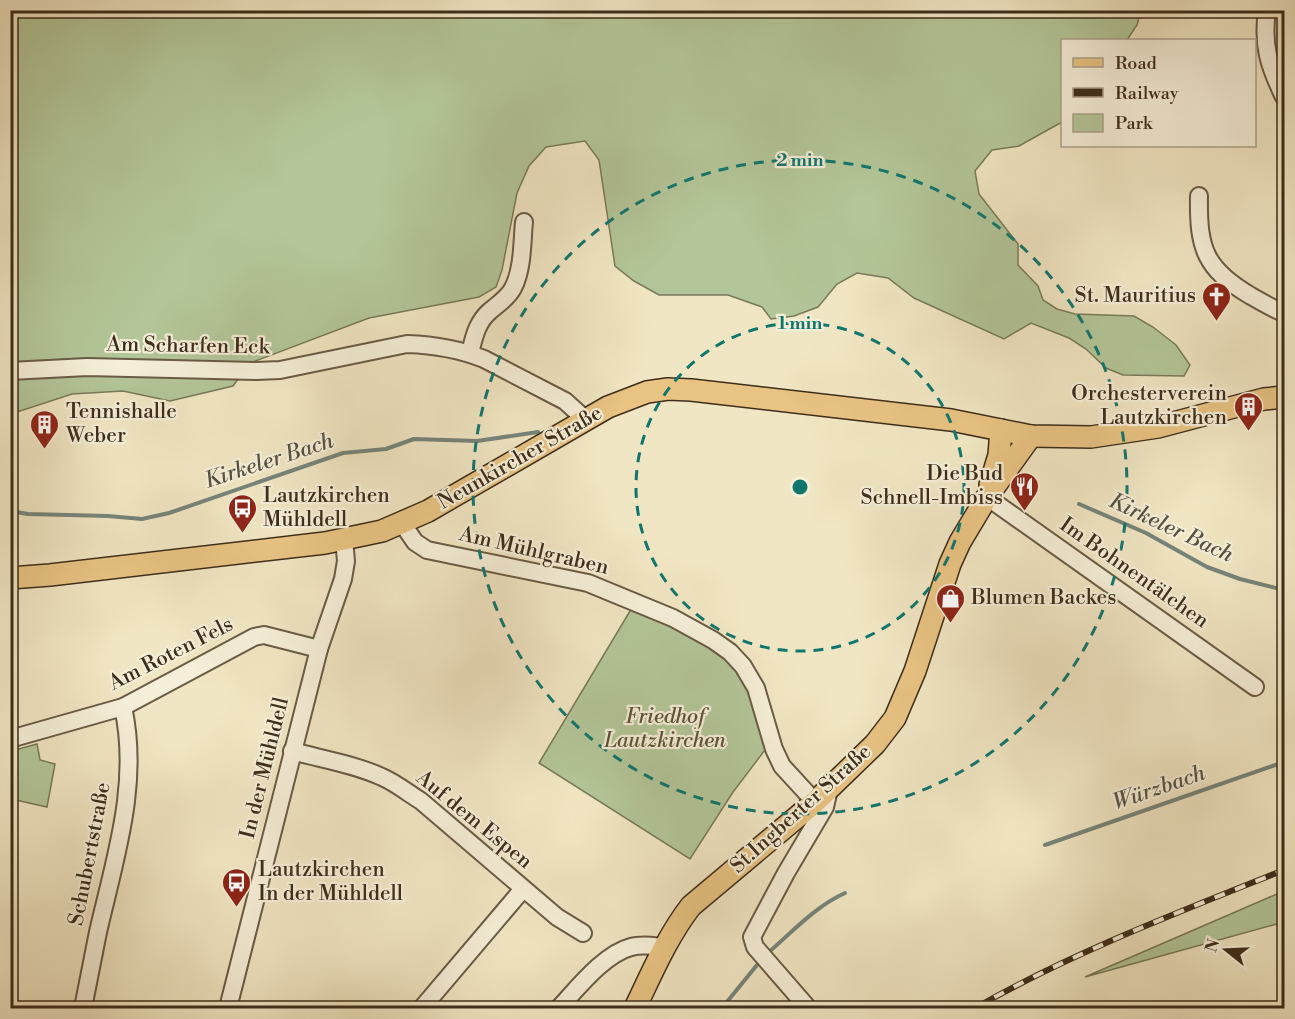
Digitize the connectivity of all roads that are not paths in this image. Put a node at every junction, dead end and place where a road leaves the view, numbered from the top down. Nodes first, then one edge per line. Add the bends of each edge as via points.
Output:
1 (1267, 10) edge
2 (1284, 97) edge
3 (1199, 196) dead end
4 (524, 222) dead end
5 (1284, 313) edge
6 (470, 353) junction
7 (10, 371) edge
8 (1284, 397) edge
9 (586, 420) junction
10 (1000, 430) junction
11 (1031, 436) junction
12 (987, 497) junction
13 (402, 523) junction
14 (344, 540) junction
15 (10, 578) edge
16 (319, 649) junction
17 (1255, 687) dead end
18 (123, 707) junction
19 (10, 740) edge
20 (292, 751) junction
21 (822, 795) junction
22 (523, 889) junction
23 (583, 933) dead end
24 (664, 946) junction
25 (83, 1008) edge
26 (228, 1008) edge
27 (422, 1008) edge
28 (559, 1008) edge
29 (635, 1008) edge
30 (808, 1008) edge

1 - 2 street via 1265,45
3 - 5 street via 1200,235 1212,265 1231,284
4 - 6 street via 513,288 481,320
6 - 7 street, Am Scharfen Eck via 407,344 280,370 87,367
6 - 9 street, Am Scharfen Eck via 565,401
8 - 11 main road, Neunkircher Straße via 1111,436
9 - 10 main road, Neunkircher Straße via 632,397 668,389 951,420
9 - 13 main road, Neunkircher Straße via 428,512
10 - 11 main road, Neunkircher Straße
10 - 12 main road, St.Ingberter Straße via 999,455
11 - 12 main road, St.Ingberter Straße
12 - 17 street, Im Bohnentälchen
12 - 21 main road, St.Ingberter Straße via 950,564 915,671 895,717 875,744
13 - 14 main road, Neunkircher Straße
13 - 21 street, Am Mühlgraben via 415,542 428,550 588,583 673,618 713,640 743,666 756,687 782,766
14 - 15 main road, Neunkircher Straße
14 - 16 street, In der Mühldell via 343,579
16 - 18 street, Am Roten Fels via 264,635 254,637
16 - 20 street, In der Mühldell
18 - 19 street, Am Roten Fels
18 - 25 street, Schubertstraße via 129,772 125,810
20 - 22 street, Auf dem Espen via 363,770 400,787
20 - 26 street, In der Mühldell
21 - 24 main road, St.Ingberter Straße via 691,906
21 - 30 street via 825,807 752,938
22 - 23 street, Auf dem Espen
22 - 27 street
24 - 28 street via 629,947 616,953
24 - 29 main road, St.Ingberter Straße

